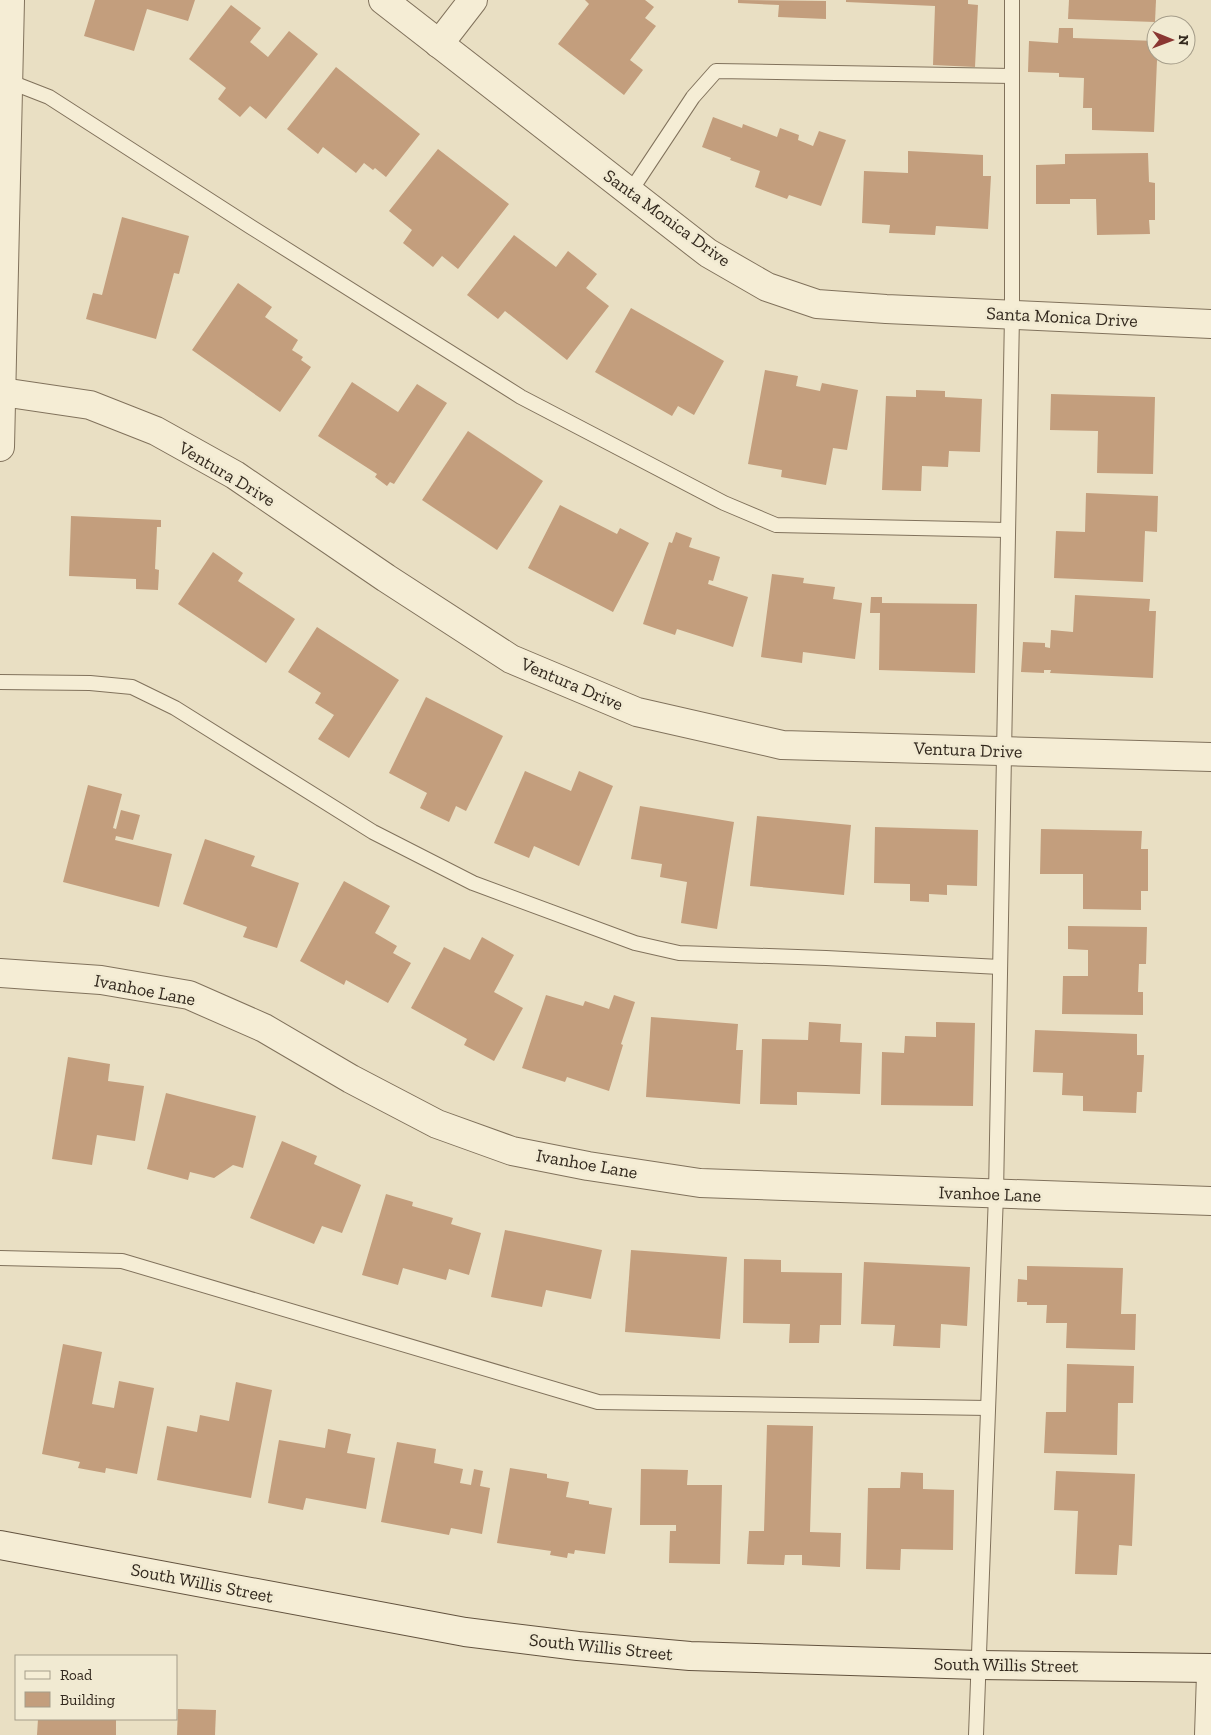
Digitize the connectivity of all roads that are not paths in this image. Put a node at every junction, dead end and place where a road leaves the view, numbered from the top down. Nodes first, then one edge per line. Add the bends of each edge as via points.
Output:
1 (10, 0) edge
2 (383, 0) edge
3 (473, 0) edge
4 (1012, 0) edge
5 (439, 44) junction
6 (1012, 76) junction
7 (8, 80) junction
8 (630, 192) junction
9 (1012, 315) junction
10 (1211, 324) edge
11 (1, 400) edge
12 (0, 447) edge
13 (1008, 530) junction
14 (0, 682) edge
15 (1003, 752) junction
16 (1211, 757) edge
17 (1000, 968) junction
18 (0, 972) edge
19 (996, 1194) junction
20 (1211, 1201) edge
21 (0, 1258) edge
22 (988, 1408) junction
23 (0, 1546) edge
24 (978, 1665) junction
25 (1211, 1668) edge
26 (1211, 1674) edge
27 (976, 1735) edge
28 (1209, 1735) edge

1 - 7 street
2 - 5 street, Santa Monica Drive
3 - 5 street
4 - 6 lane
5 - 8 street, Santa Monica Drive
6 - 8 lane via 716,71 693,97
6 - 9 lane
7 - 11 street
7 - 13 lane via 49,97 521,396 724,503 776,525
8 - 9 street, Santa Monica Drive via 708,253 766,287 817,304
9 - 10 street, Santa Monica Drive
9 - 13 lane
11 - 12 street
11 - 15 street, Ventura Drive via 90,405 156,431 235,475 511,659 637,712 782,745
13 - 15 lane
14 - 17 lane via 132,687 175,708 382,837 473,882 635,943 679,953
15 - 16 street, Ventura Drive
15 - 17 lane
17 - 19 lane
18 - 19 street, Ivanhoe Lane via 101,980 189,996 264,1028 437,1124 512,1151 700,1183
19 - 20 street, Ivanhoe Lane
19 - 22 lane
21 - 22 lane via 122,1261 598,1402
22 - 24 lane
23 - 24 street, South Willis Street via 465,1632 568,1645 690,1656
24 - 25 street, South Willis Street
24 - 27 lane
26 - 28 street

